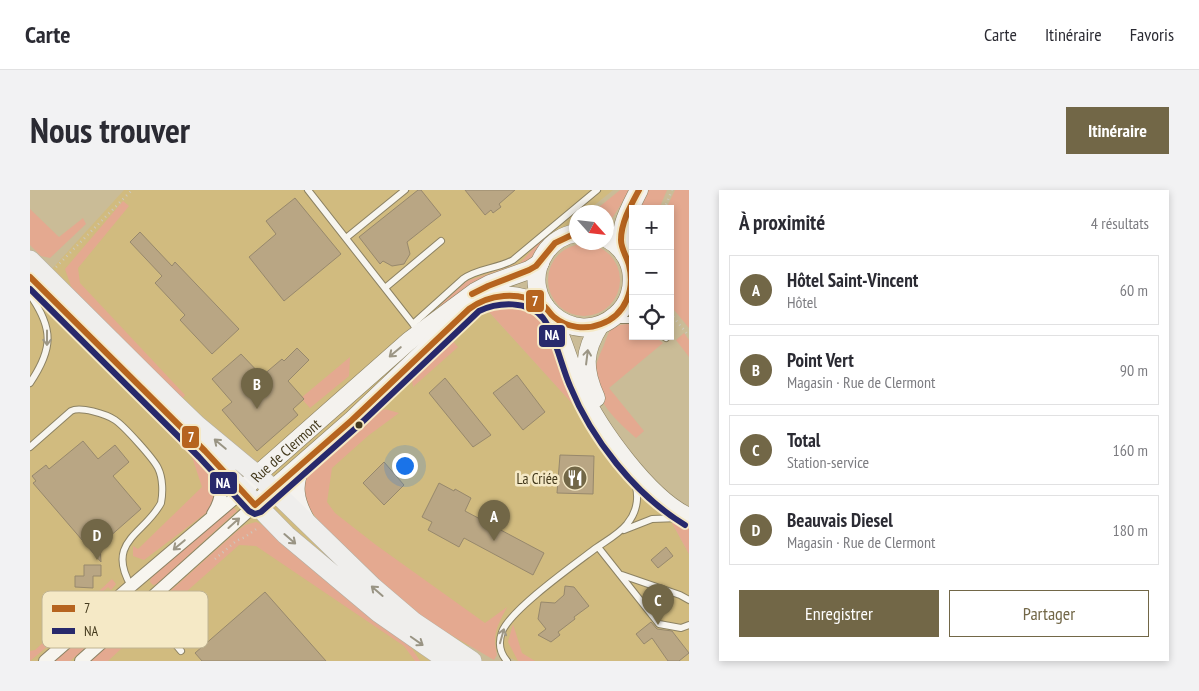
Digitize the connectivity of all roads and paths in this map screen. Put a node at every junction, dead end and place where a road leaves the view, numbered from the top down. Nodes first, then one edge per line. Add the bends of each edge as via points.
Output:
1 (132, 190) edge
2 (308, 190) edge
3 (405, 190) edge
4 (597, 190) edge
5 (639, 190) edge
6 (672, 190) edge
7 (666, 205) edge
8 (561, 220) junction
9 (614, 221) edge
10 (569, 228) edge
11 (569, 235) edge
12 (552, 237) junction
13 (346, 238) junction
14 (441, 241) dead end
15 (614, 243) edge
16 (624, 254) junction
17 (30, 260) edge
18 (540, 263) junction
19 (629, 266) edge
20 (38, 277) edge
21 (385, 288) junction
22 (629, 293) edge
23 (30, 295) edge
24 (547, 310) junction
25 (674, 318) edge
26 (629, 320) edge
27 (604, 323) junction
28 (416, 329) junction
29 (689, 336) edge
30 (30, 382) edge
31 (379, 382) junction
32 (610, 438) junction
33 (30, 447) edge
34 (205, 451) junction
35 (306, 460) junction
36 (257, 475) junction
37 (273, 490) junction
38 (249, 498) junction
39 (689, 508) edge
40 (689, 518) edge
41 (206, 522) junction
42 (263, 522) dead end
43 (309, 526) junction
44 (620, 531) junction
45 (598, 547) junction
46 (208, 565) dead end
47 (620, 575) junction
48 (131, 586) junction
49 (125, 591) edge
50 (134, 591) edge
51 (157, 591) edge
52 (689, 600) edge
53 (402, 613) junction
54 (689, 625) edge
55 (60, 648) edge
56 (95, 648) edge
57 (45, 661) edge
58 (81, 661) edge
59 (448, 661) edge
60 (472, 661) edge
61 (489, 661) edge
62 (507, 661) edge

1 - 20 path via 78,246
2 - 13 lane
3 - 13 lane
4 - 8 lane
5 - 9 main road via 624,213
5 - 16 main road via 623,228
6 - 7 path
8 - 10 lane
8 - 12 lane
11 - 12 main road
12 - 18 main road
12 - 28 lane via 507,263 468,275
13 - 21 lane
14 - 21 lane
15 - 16 main road
16 - 19 main road
17 - 20 main road
18 - 24 main road via 538,292
18 - 28 main road, Rue de Clermont via 490,284
20 - 34 main road
36 -> 20 main road
21 - 28 lane
22 - 27 main road via 616,315
23 -> 30 lane via 45,319 48,335 44,359
24 - 27 main road, Rue de Clermont via 563,323 574,326 584,328
24 - 31 main road, Rue de Clermont via 532,300 509,296 493,296 479,301
24 - 32 main road via 580,388
25 - 29 path
26 - 27 lane
39 -> 27 main road via 656,483 615,430 596,397 586,357
28 -> 31 main road, Rue de Clermont
31 - 35 main road, Rue de Clermont
31 - 36 main road, Rue de Clermont
32 - 40 main road via 656,494
32 - 44 lane via 632,476 638,494 635,511
33 - 48 lane via 71,411 81,409 118,422 156,464 161,475 161,502 130,539 122,560 122,568
34 - 38 main road
34 - 41 street via 222,486 218,505
35 - 37 main road, Rue de Clermont
35 - 43 main road via 297,475 295,492
36 - 37 main road
36 - 38 main road, Rue de Clermont
37 - 38 main road, Rue de Clermont
37 - 43 main road
38 - 41 street, Rue de Clermont
51 -> 38 street, Rue de Clermont
38 -> 59 main road via 286,535 364,601
40 - 44 lane via 658,518
41 -> 48 street, Rue de Clermont
42 - 46 path
53 -> 43 main road
44 - 45 lane
45 - 47 lane
62 -> 45 lane via 500,651 500,638 516,612
47 - 52 lane
47 - 54 lane via 659,624 681,628
48 - 49 street, Rue de Clermont
48 - 50 street
53 - 60 main road
53 - 61 main road
55 - 57 street, Rue de Clermont
56 - 58 street, Rue de Clermont

